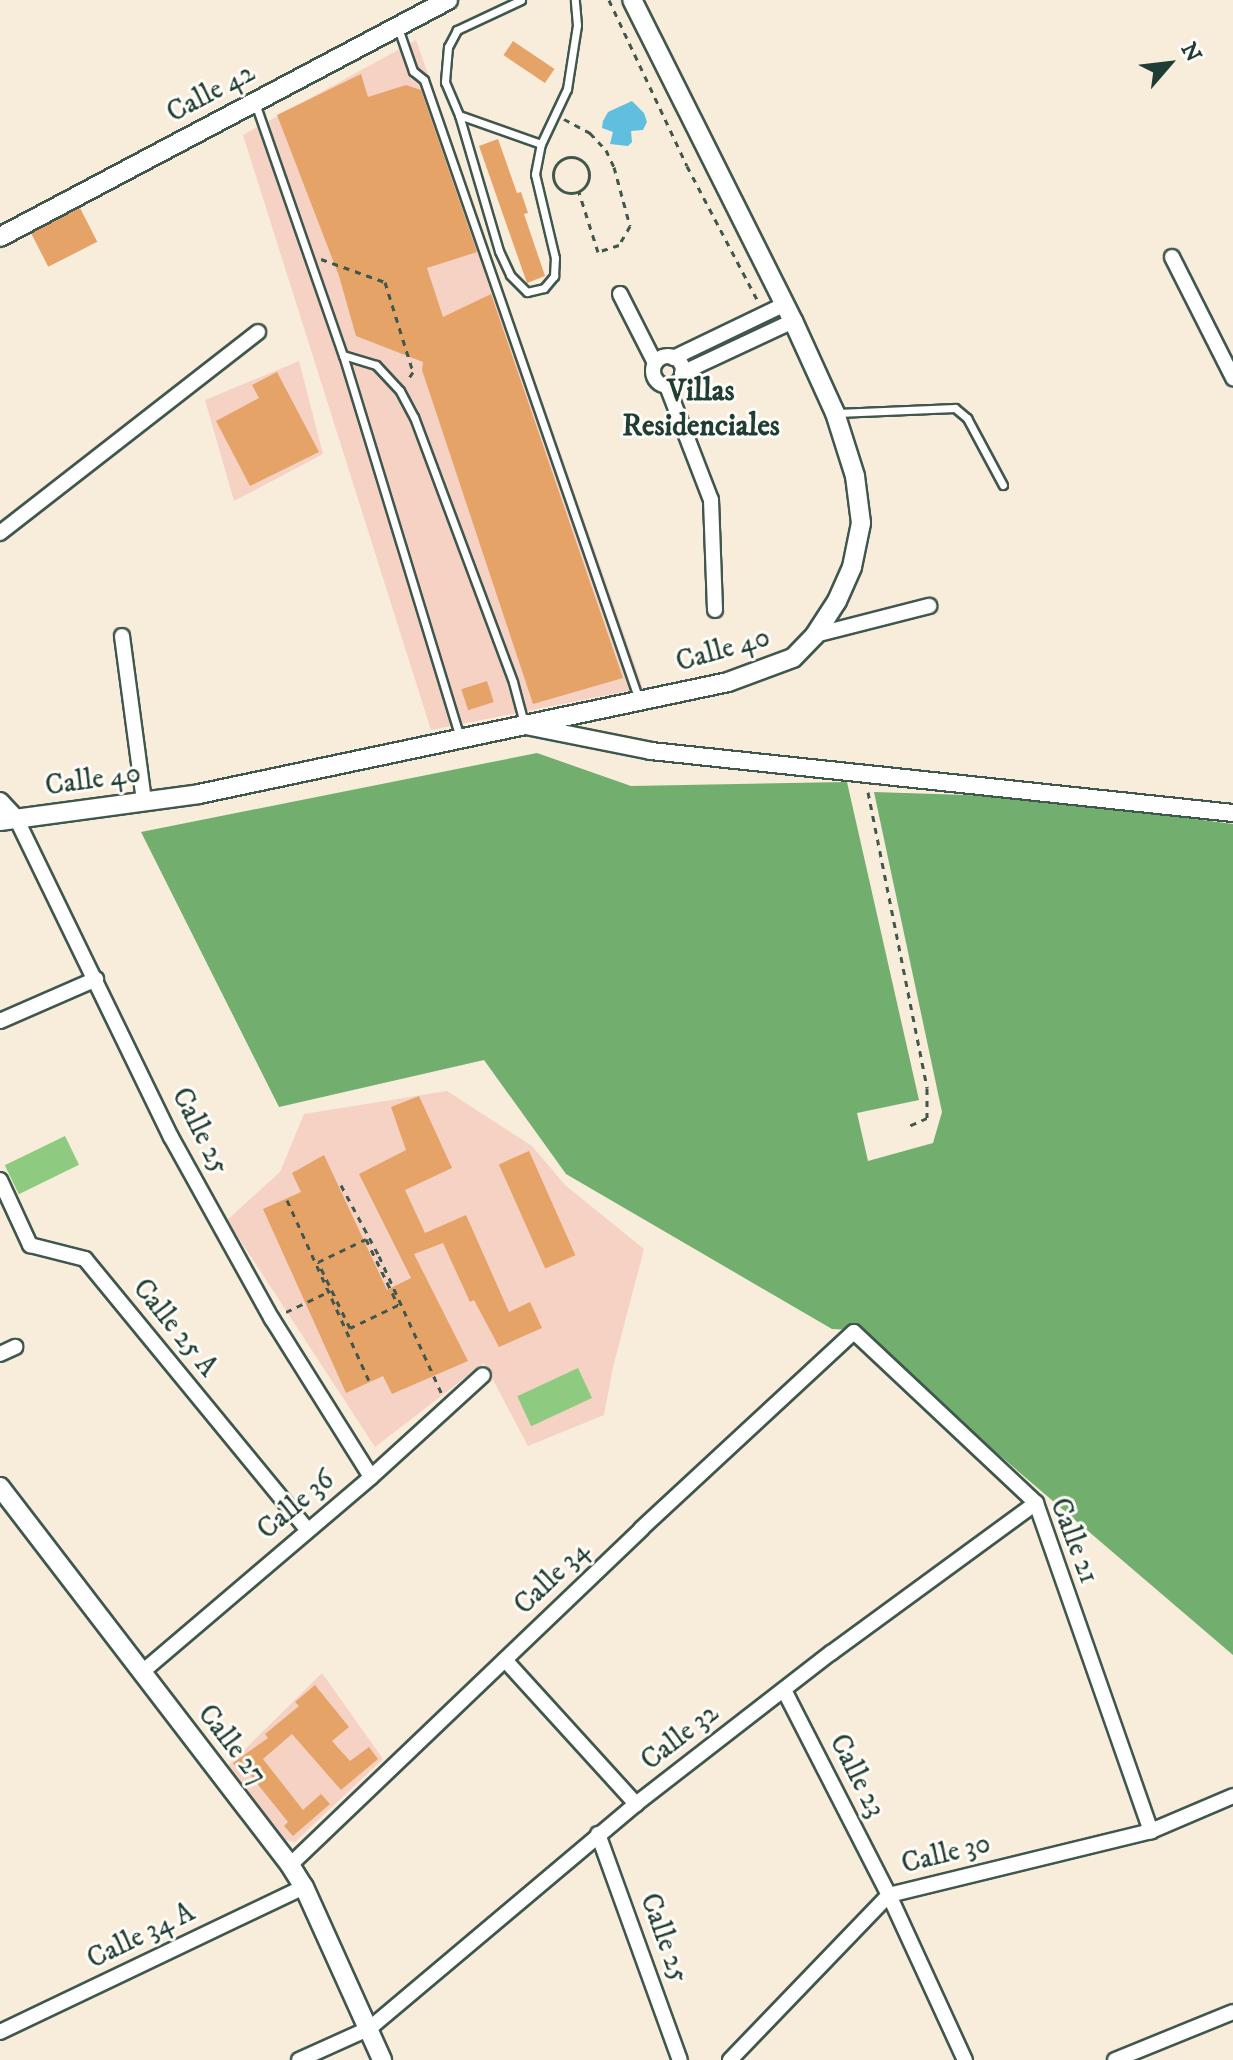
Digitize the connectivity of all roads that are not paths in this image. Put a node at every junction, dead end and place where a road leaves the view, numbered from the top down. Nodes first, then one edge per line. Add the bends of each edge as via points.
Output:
1 (448, 0) edge
2 (521, 0) edge
3 (575, 0) edge
4 (632, 0) edge
5 (398, 26) junction
6 (254, 101) junction
7 (459, 115) junction
8 (541, 144) junction
9 (0, 237) edge
10 (1172, 257) dead end
11 (620, 294) dead end
12 (789, 312) junction
13 (258, 332) dead end
14 (343, 355) junction
15 (673, 358) junction
16 (655, 363) junction
17 (682, 373) junction
18 (1233, 378) edge
19 (667, 386) junction
20 (835, 413) junction
21 (1003, 485) dead end
22 (0, 533) edge
23 (929, 606) dead end
24 (715, 610) dead end
25 (815, 635) junction
26 (122, 636) dead end
27 (639, 702) junction
28 (525, 726) junction
29 (461, 740) junction
30 (0, 801) edge
31 (144, 801) junction
32 (1233, 813) edge
33 (8, 820) edge
34 (96, 979) junction
35 (0, 1021) edge
36 (0, 1180) edge
37 (854, 1332) joint
38 (15, 1347) dead end
39 (0, 1354) edge
40 (483, 1375) dead end
41 (371, 1477) junction
42 (0, 1487) edge
43 (1036, 1503) junction
44 (307, 1529) junction
45 (505, 1660) junction
46 (141, 1673) junction
47 (784, 1690) junction
48 (1233, 1796) edge
49 (636, 1804) junction
50 (1151, 1831) junction
51 (598, 1834) junction
52 (290, 1865) junction
53 (304, 1887) junction
54 (889, 1895) junction
55 (1233, 2012) edge
56 (370, 2028) junction
57 (0, 2032) edge
58 (299, 2060) edge
59 (382, 2060) edge
60 (680, 2060) edge
61 (730, 2060) edge
62 (965, 2060) edge
63 (1115, 2060) edge

1 - 5 main road, Calle 42
2 - 7 lane via 451,37 445,82
3 - 8 lane via 577,25 567,89
4 - 12 main road, Calle 40
5 - 6 main road, Calle 42
5 - 27 lane via 413,71 424,80
6 - 9 main road, Calle 42
6 - 14 lane
7 - 8 lane
7 - 8 lane via 499,251 510,275 527,292 544,288 554,276 555,258 535,174
10 - 18 street
11 - 16 street
12 - 15 street via 766,315
12 - 17 street
12 - 20 main road, Calle 40
13 - 22 street
14 - 28 lane via 376,365 400,391 414,417
14 - 29 lane
15 - 16 street
15 - 17 street
16 - 19 street via 656,380
17 - 19 street via 678,382
19 - 24 street via 711,500
20 - 21 lane via 955,408 967,418
20 - 25 main road, Calle 40 via 855,476 861,523 852,567
23 - 25 street
25 - 27 main road, Calle 40 via 793,658 760,672
26 - 31 street
27 - 28 main road, Calle 40
28 - 29 main road, Calle 40
28 - 32 street via 651,751
29 - 31 main road, Calle 40
30 - 33 street, Calle 25
31 - 33 main road, Calle 40
33 - 34 street, Calle 25
34 - 35 street
34 - 41 street, Calle 25 via 171,1137 272,1319
36 - 44 street, Calle 25 A via 30,1245 85,1259
37 - 43 street, Calle 21
37 - 45 street, Calle 34
38 - 39 street
40 - 41 street, Calle 36
41 - 44 street, Calle 36
42 - 46 main road, Calle 27
43 - 47 street, Calle 32
43 - 50 street, Calle 21
44 - 46 street, Calle 36
45 - 49 street
45 - 52 street, Calle 34
46 - 52 main road, Calle 27
47 - 49 street, Calle 32
47 - 54 street, Calle 23
48 - 50 street, Calle 30
49 - 51 street, Calle 32
50 - 54 street, Calle 30
51 - 56 street, Calle 32
51 - 60 street, Calle 25
52 - 53 main road, Calle 27
53 - 56 main road, Calle 27
53 - 57 street, Calle 34 A
54 - 61 street, Calle 30
54 - 62 street, Calle 23
55 - 63 street
56 - 58 street
56 - 59 main road, Calle 27

